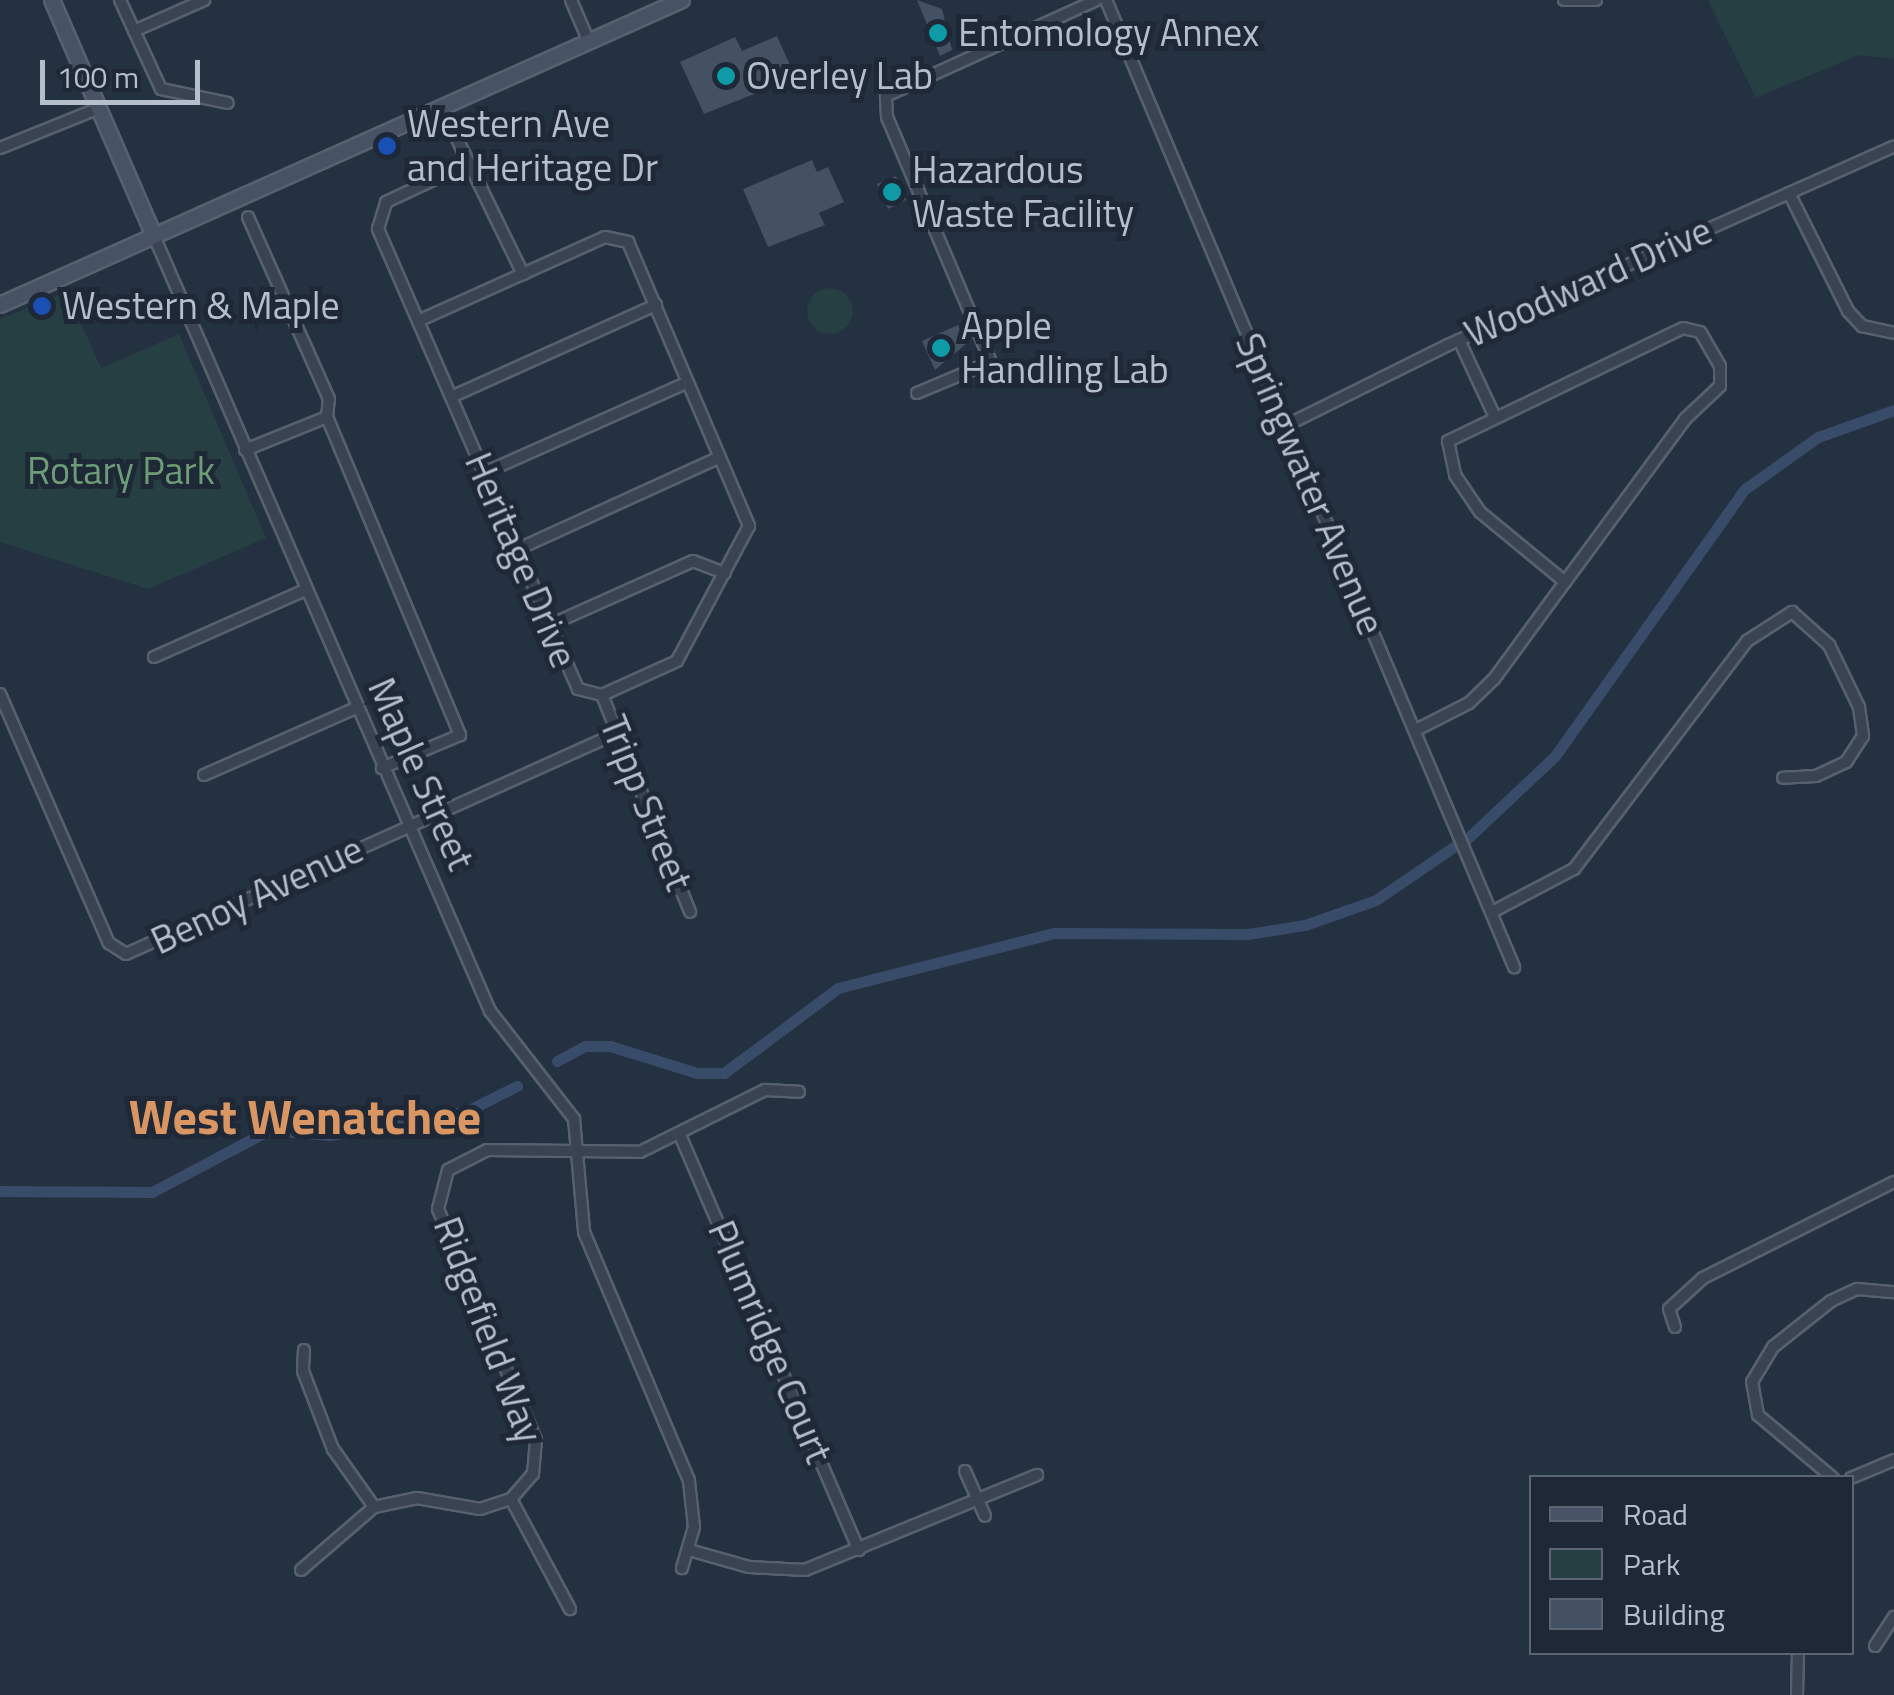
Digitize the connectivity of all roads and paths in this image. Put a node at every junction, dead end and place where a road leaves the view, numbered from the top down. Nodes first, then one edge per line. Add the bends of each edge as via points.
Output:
1 (52, 0) edge
2 (120, 0) edge
3 (204, 0) edge
4 (571, 0) edge
5 (682, 0) edge
6 (1097, 0) edge
7 (1106, 0) edge
8 (1564, 0) edge
9 (1596, 0) edge
10 (134, 32) junction
11 (589, 42) junction
12 (228, 103) dead end
13 (99, 108) junction
14 (442, 108) junction
15 (1894, 146) edge
16 (0, 148) edge
17 (467, 164) junction
18 (1789, 193) junction
19 (248, 217) dead end
20 (154, 236) junction
21 (523, 274) junction
22 (0, 305) edge
23 (656, 305) junction
24 (418, 320) junction
25 (1894, 333) edge
26 (1459, 340) junction
27 (688, 382) junction
28 (917, 392) dead end
29 (450, 396) junction
30 (1494, 414) junction
31 (327, 417) junction
32 (1286, 426) junction
33 (246, 450) junction
34 (720, 458) junction
35 (484, 473) junction
36 (516, 550) junction
37 (726, 573) junction
38 (1565, 582) junction
39 (306, 590) junction
40 (550, 625) junction
41 (154, 658) dead end
42 (0, 694) edge
43 (602, 695) junction
44 (356, 708) junction
45 (4, 715) edge
46 (1416, 730) junction
47 (617, 733) junction
48 (382, 768) junction
49 (204, 775) dead end
50 (1782, 778) dead end
51 (407, 827) junction
52 (690, 912) dead end
53 (1492, 912) junction
54 (1514, 967) dead end
55 (800, 1092) dead end
56 (680, 1135) junction
57 (578, 1153) junction
58 (1894, 1182) edge
59 (1894, 1292) edge
60 (1675, 1327) dead end
61 (304, 1350) dead end
62 (1894, 1460) edge
63 (965, 1471) dead end
64 (1818, 1473) edge
65 (1038, 1474) dead end
66 (1854, 1477) edge
67 (511, 1499) junction
68 (978, 1500) junction
69 (374, 1507) junction
70 (985, 1516) dead end
71 (689, 1550) junction
72 (860, 1550) junction
73 (682, 1568) dead end
74 (301, 1570) dead end
75 (570, 1609) dead end
76 (1894, 1617) edge
77 (1876, 1646) dead end
78 (1798, 1655) edge
79 (1796, 1695) edge

1 - 13 main road, Maple Street
2 - 10 street
3 - 10 street
4 - 11 street
5 - 11 main road
6 - 28 street via 886,96 887,117 991,362
7 - 32 street, Springwater Avenue
8 - 9 street
10 - 12 street via 166,93
11 - 14 main road
13 - 16 street
13 - 20 main road, Maple Street
14 - 17 street
14 - 20 main road
15 - 18 street, Woodward Drive
17 - 21 street via 480,177
17 - 24 street, Heritage Drive via 386,202 377,214
18 - 25 street via 1848,311 1862,326
18 - 26 street, Woodward Drive
19 - 31 street via 328,399
20 - 22 main road
20 - 33 street, Maple Street
21 - 23 street, Heritage Drive via 620,236
21 - 24 street
23 - 27 street, Heritage Drive
23 - 29 street
24 - 29 street, Heritage Drive
26 - 30 street
26 - 32 street, Woodward Drive
27 - 34 street, Heritage Drive
27 - 35 street
29 - 35 street, Heritage Drive
30 - 38 street via 1456,432 1446,455 1480,512
30 - 38 street via 1684,328 1709,339 1720,386 1685,418
31 - 33 street
31 - 48 street via 460,735
32 - 46 street, Springwater Avenue
33 - 39 street, Maple Street
34 - 36 street
34 - 37 street, Heritage Drive via 749,526
35 - 36 street, Heritage Drive
36 - 40 street, Heritage Drive
37 - 40 street via 693,561
37 - 43 street, Heritage Drive via 677,661
38 - 46 street via 1484,690
39 - 41 street
39 - 44 street, Maple Street
40 - 43 street, Heritage Drive via 578,689
42 - 45 street
43 - 47 street, Tripp Street
44 - 48 street, Maple Street
44 - 49 street
45 - 51 street, Benoy Avenue via 118,953 140,949
46 - 53 street, Springwater Avenue
47 - 51 street
47 - 52 street, Tripp Street
48 - 51 street, Maple Street
50 - 53 street via 1816,776 1846,762 1863,736 1859,707 1828,645 1792,612 1747,641 1574,869
51 - 57 street, Maple Street via 490,1011 574,1119
53 - 54 street, Springwater Avenue
55 - 56 street, Ridgefield Way via 765,1090
56 - 57 street, Ridgefield Way via 626,1155
56 - 72 street, Plumridge Court
57 - 67 street, Ridgefield Way via 468,1154 439,1186 444,1229 536,1440 534,1474
57 - 71 street, Maple Street via 584,1232 689,1482
58 - 60 street via 1703,1278 1669,1309
59 - 64 street via 1858,1288 1831,1300 1756,1372 1753,1408
61 - 69 street via 303,1371 334,1449
62 - 66 street
63 - 68 street
65 - 68 street
67 - 69 street, Ridgefield Way via 469,1510 417,1498
67 - 75 street
68 - 70 street
68 - 72 street
69 - 74 street
71 - 72 street via 792,1571
71 - 73 street, Maple Street
76 - 77 street
78 - 79 street

